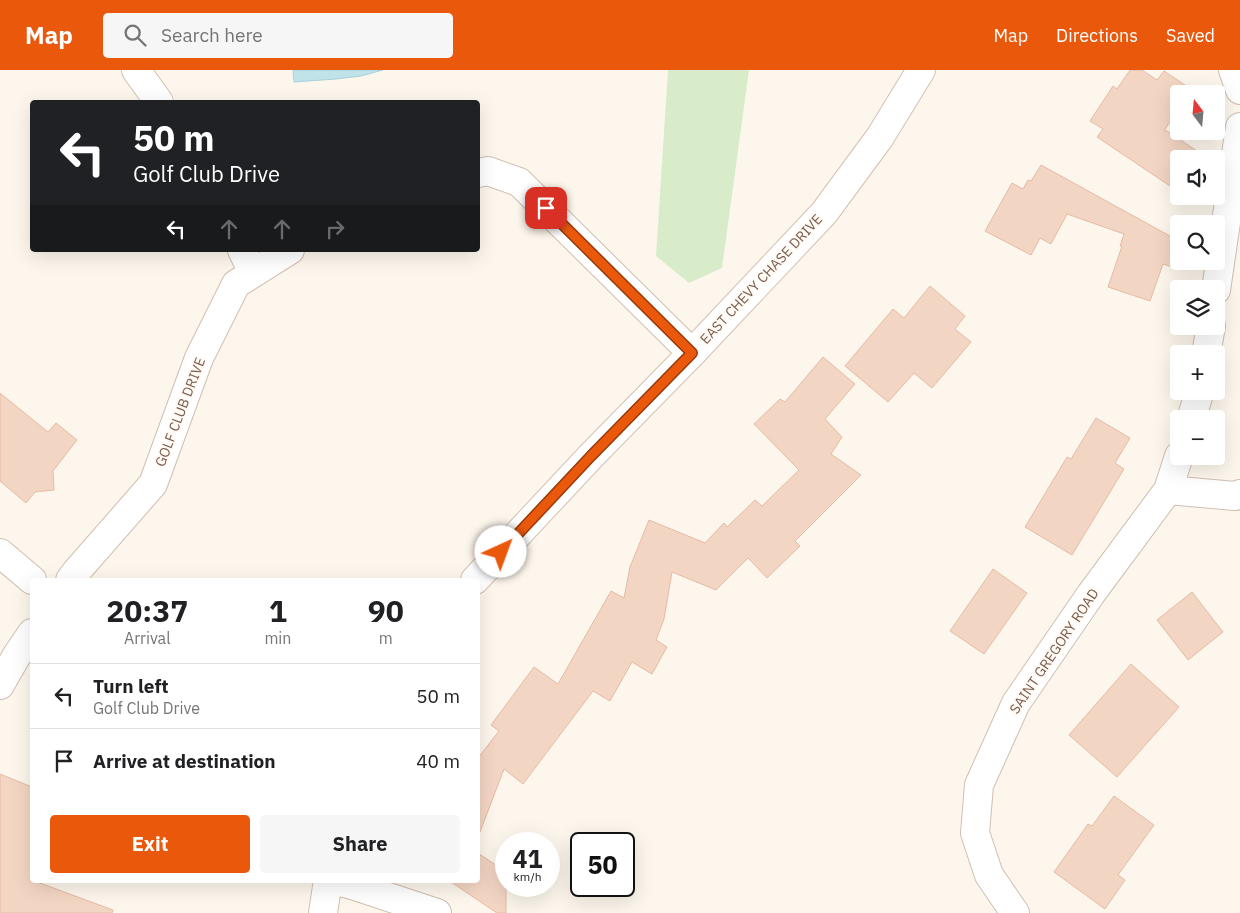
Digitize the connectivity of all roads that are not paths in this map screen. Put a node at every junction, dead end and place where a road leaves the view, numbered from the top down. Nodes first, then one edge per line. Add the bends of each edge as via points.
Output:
1 (136, 70) edge
2 (921, 70) edge
3 (1233, 70) edge
4 (1240, 90) edge
5 (158, 100) edge
6 (1240, 127) edge
7 (480, 173) edge
8 (283, 252) edge
9 (248, 262) edge
10 (1217, 280) edge
11 (692, 353) junction
12 (1176, 465) edge
13 (1168, 490) junction
14 (1240, 494) edge
15 (0, 553) edge
16 (30, 578) edge
17 (72, 578) edge
18 (477, 578) edge
19 (30, 636) edge
20 (0, 685) edge
21 (328, 883) edge
22 (343, 883) edge
23 (323, 913) edge
24 (437, 913) edge
25 (1015, 913) edge

1 - 5 street
2 - 11 street, EAST CHEVY CHASE DRIVE via 880,137 824,213
3 - 4 street
6 - 10 street
7 - 11 street via 488,171 519,182
8 - 9 street, GOLF CLUB DRIVE
9 - 17 street, GOLF CLUB DRIVE via 199,358 153,484
11 - 18 street, EAST CHEVY CHASE DRIVE
12 - 13 street, SAINT GREGORY ROAD
13 - 14 street
13 - 25 street, SAINT GREGORY ROAD via 1016,702 979,785 975,833 989,875
15 - 16 street
19 - 20 street
21 - 23 street
22 - 24 street

